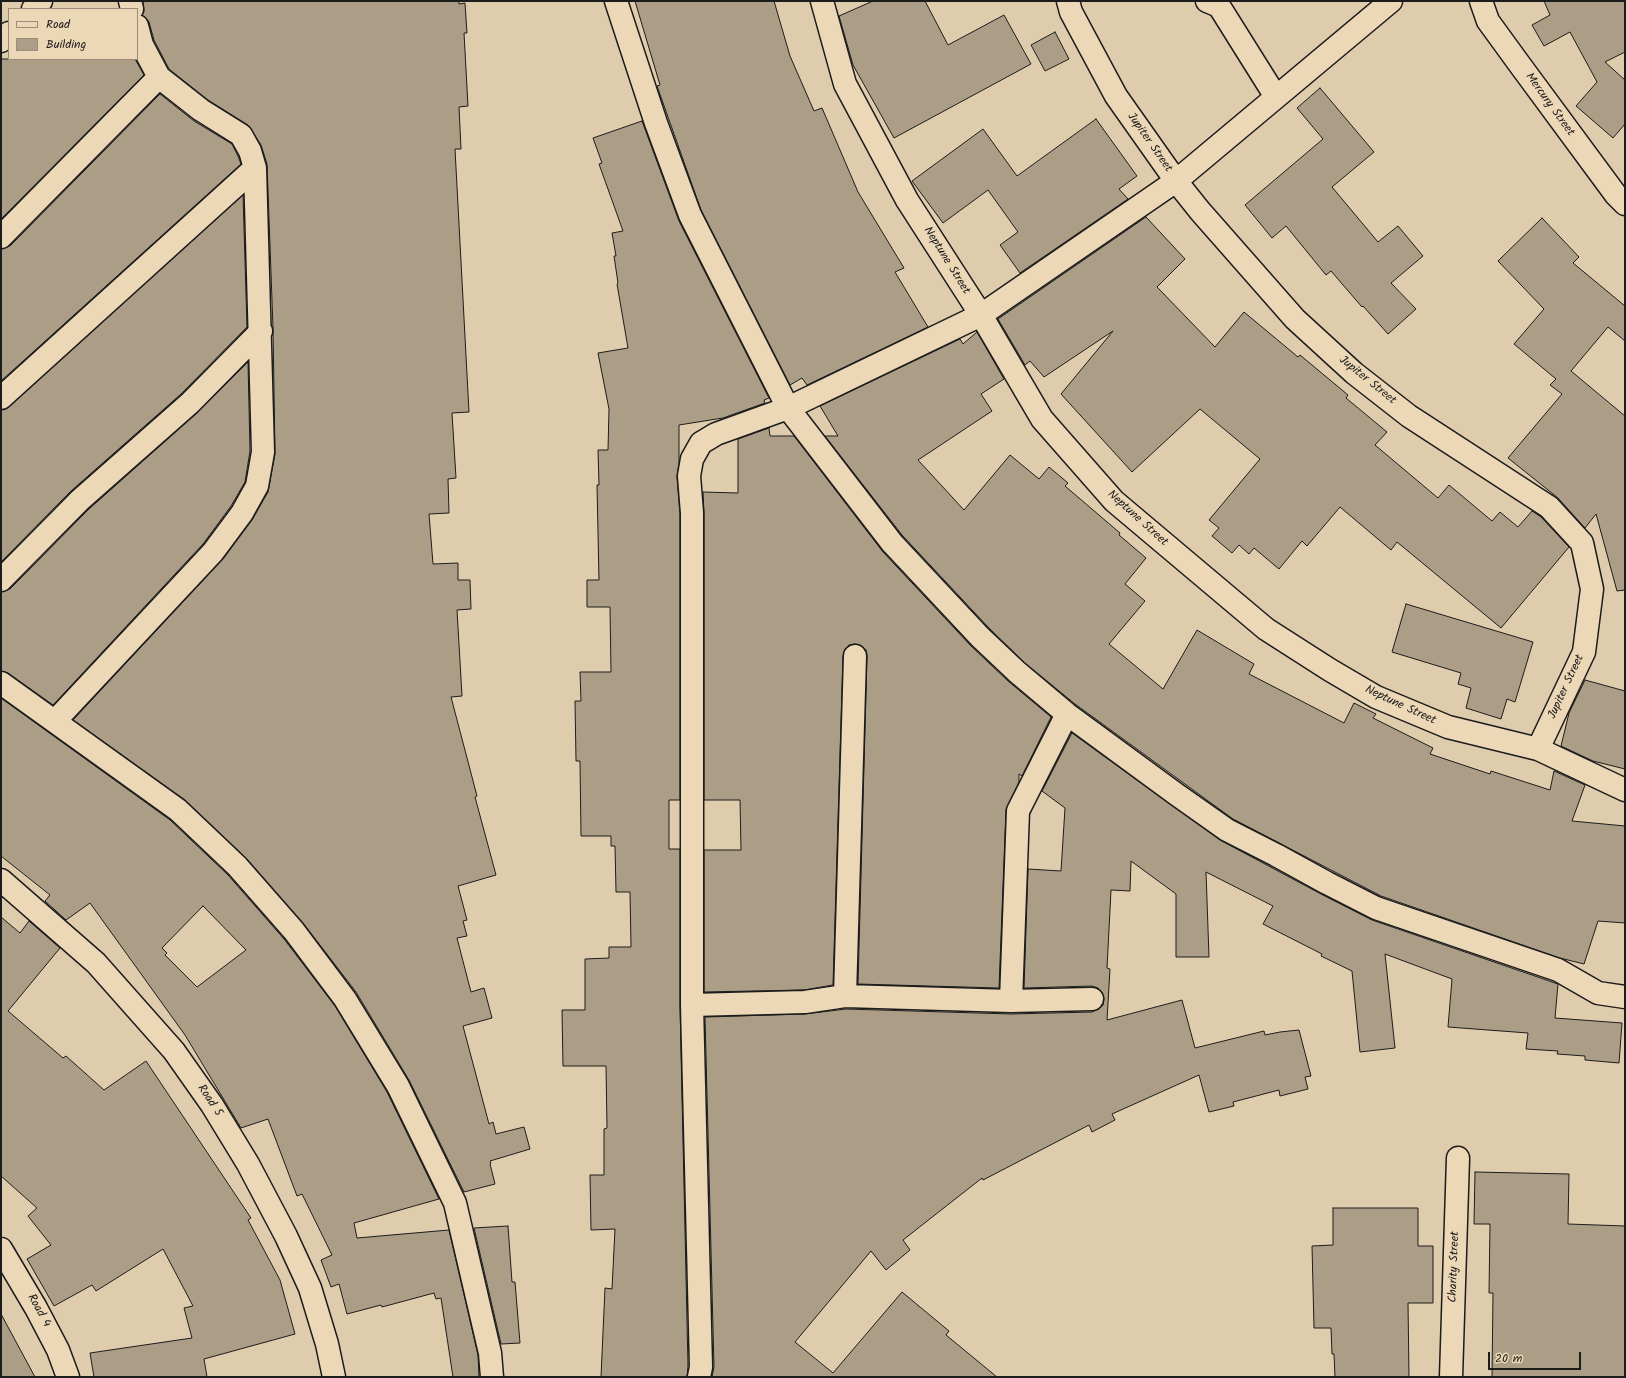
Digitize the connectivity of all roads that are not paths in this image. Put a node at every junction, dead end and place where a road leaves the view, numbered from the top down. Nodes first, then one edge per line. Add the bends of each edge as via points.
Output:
1 (616, 1) edge
2 (822, 1) edge
3 (1068, 1) edge
4 (1207, 1) edge
5 (1390, 1) edge
6 (1481, 1) edge
7 (138, 30) edge
8 (159, 77) junction
9 (1276, 97) junction
10 (255, 168) junction
11 (1176, 181) junction
12 (1625, 204) edge
13 (1, 237) edge
14 (981, 315) junction
15 (261, 331) junction
16 (1, 398) edge
17 (788, 408) junction
18 (1, 580) edge
19 (855, 656) dead end
20 (1, 683) edge
21 (1067, 714) junction
22 (55, 721) junction
23 (1538, 749) junction
24 (1625, 790) edge
25 (1, 880) edge
26 (845, 996) junction
27 (1625, 997) edge
28 (1092, 999) dead end
29 (1011, 1001) junction
30 (692, 1005) junction
31 (1458, 1158) dead end
32 (1, 1249) edge
33 (68, 1377) edge
34 (334, 1377) edge
35 (492, 1377) edge
36 (699, 1377) edge
37 (1451, 1377) edge

1 - 17 street via 656,123 690,215
2 - 14 street, Neptune Street via 845,84 907,200
3 - 11 street, Jupiter Street via 1071,12 1116,96
4 - 9 street via 1219,6
5 - 9 street
6 - 12 street, Mercury Street via 1488,21
7 - 8 street via 142,45
8 - 10 street via 201,110 241,135 250,151
8 - 13 street
9 - 11 street
10 - 15 street
10 - 16 street
11 - 14 street
11 - 23 street, Jupiter Street via 1295,319 1354,373 1409,416 1549,507 1582,544 1592,589 1584,652
14 - 17 street
14 - 23 street, Neptune Street via 1042,419 1114,501 1266,629 1376,697 1448,728
15 - 18 street via 190,403 80,500
15 - 22 street via 263,452 257,486 242,513 213,552
17 - 21 street via 892,543 980,637
17 - 30 street via 716,434 701,444 692,459 689,476 692,513
19 - 26 street
20 - 22 street
21 - 27 street via 1227,830 1326,884 1376,908 1558,970 1598,993
21 - 29 street via 1018,811
22 - 35 street via 178,810 237,866 294,931 345,999 398,1086 456,1203 490,1353
23 - 24 street, Neptune Street
25 - 34 street, Road 5 via 96,964 174,1051 212,1105 252,1170 310,1288
26 - 29 street
26 - 30 street via 805,1002
28 - 29 street
30 - 36 street via 701,1367
31 - 37 street, Charity Street
32 - 33 street, Road 4 via 58,1350

